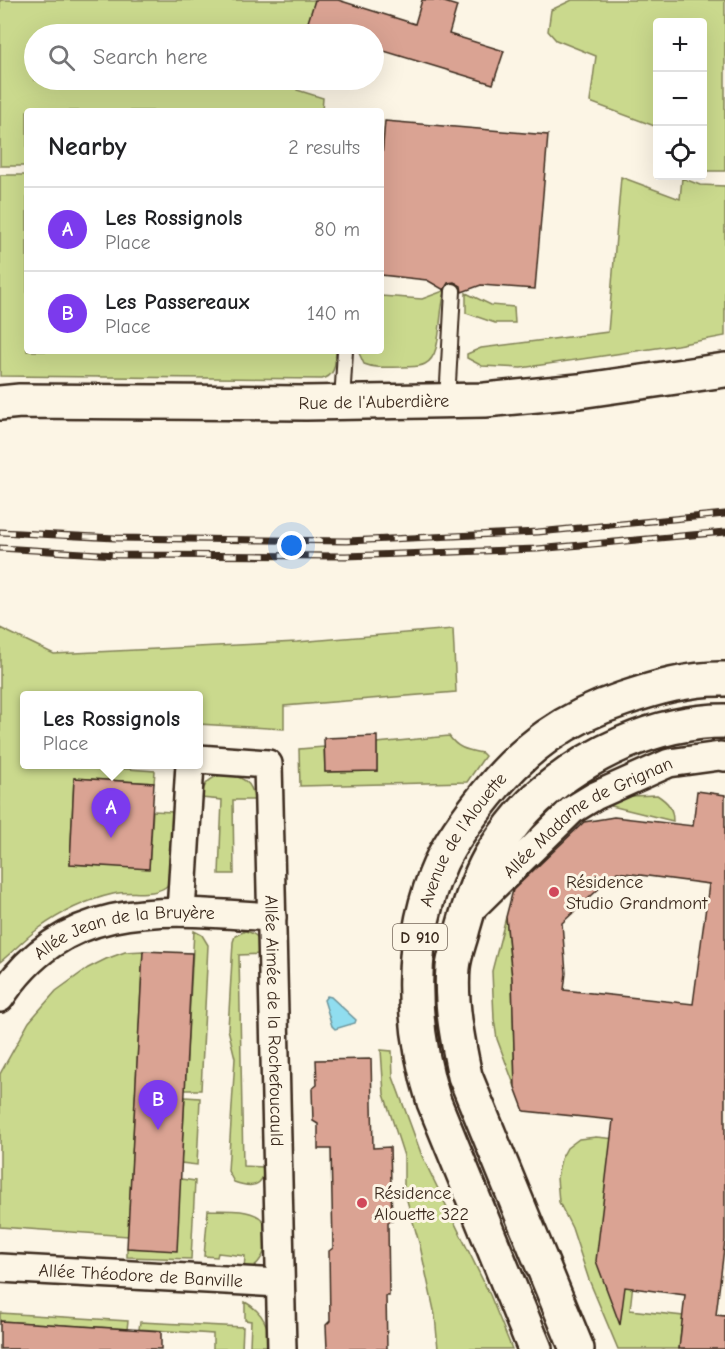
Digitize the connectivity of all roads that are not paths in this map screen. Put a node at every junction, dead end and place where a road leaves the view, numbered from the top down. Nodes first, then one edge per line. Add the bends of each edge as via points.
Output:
1 (453, 291) dead end
2 (345, 354) edge
3 (725, 370) edge
4 (7, 400) edge
5 (447, 401) junction
6 (342, 402) junction
7 (725, 679) edge
8 (725, 721) edge
9 (725, 757) edge
10 (203, 759) edge
11 (190, 769) edge
12 (181, 912) junction
13 (467, 914) junction
14 (272, 917) junction
15 (0, 998) edge
16 (0, 1268) edge
17 (280, 1283) junction
18 (282, 1349) edge
19 (535, 1349) edge
20 (577, 1349) edge

1 - 5 lane
2 - 6 lane
3 - 5 main road, Rue de l'Auberdière via 579,391
4 - 6 main road, Rue de l'Auberdière
5 - 6 main road, Rue de l'Auberdière
7 - 19 main road, Avenue de l'Alouette / D 910 via 658,688 607,704 544,737 518,759 465,820 428,896 415,961 424,1073
8 - 13 main road, Avenue de l'Alouette / D 910 via 647,734 589,760 561,779 534,801 492,854
9 - 13 street, Allée Madame de Grignan via 669,763 587,800 572,810
10 - 14 street, Allée Aimée de la Rochefoucauld via 268,764
11 - 12 street
12 - 14 street, Allée Jean de la Bruyère
12 - 15 street, Allée Jean de la Bruyère via 110,918 68,934 33,958
13 - 20 main road, Avenue de l'Alouette / D 910 via 453,967 455,1032 465,1076
14 - 17 street, Allée Aimée de la Rochefoucauld
16 - 17 street, Allée Théodore de Banville
17 - 18 street, Allée Aimée de la Rochefoucauld

